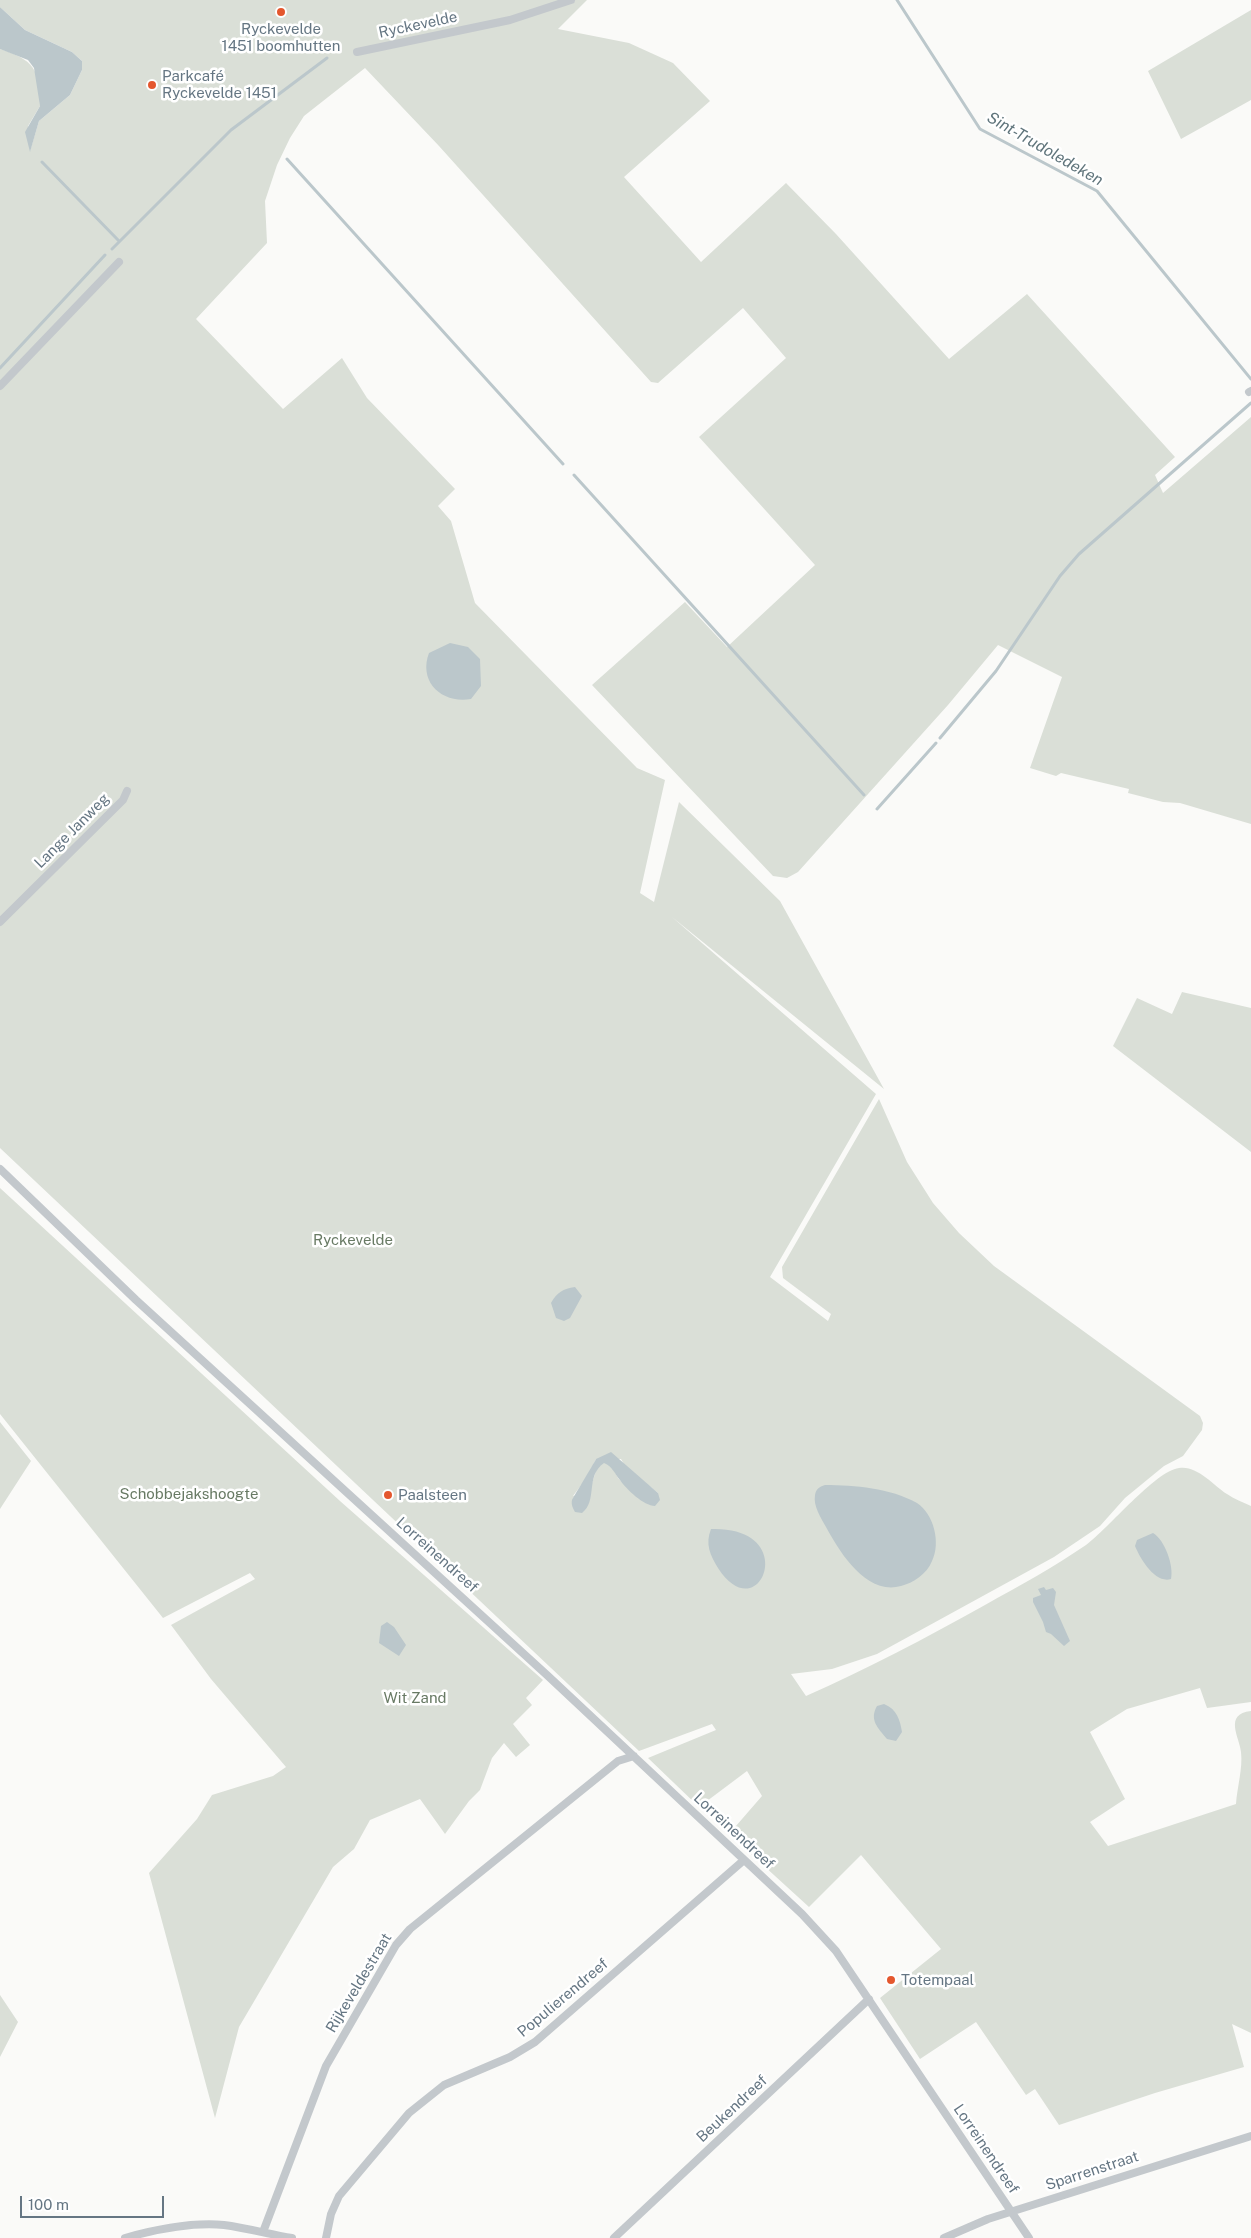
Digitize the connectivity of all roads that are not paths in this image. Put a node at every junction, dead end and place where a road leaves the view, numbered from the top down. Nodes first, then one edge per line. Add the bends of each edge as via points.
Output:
1 (571, 0) edge
2 (357, 52) dead end
3 (119, 262) dead end
4 (0, 386) edge
5 (127, 791) dead end
6 (0, 922) edge
7 (0, 1169) edge
8 (634, 1756) junction
9 (744, 1860) junction
10 (869, 1999) junction
11 (1251, 2136) edge
12 (1012, 2211) junction
13 (263, 2232) junction
14 (125, 2238) edge
15 (292, 2238) edge
16 (326, 2238) edge
17 (614, 2238) edge
18 (944, 2238) edge
19 (1029, 2238) edge

1 - 2 street, Ryckevelde via 524,16
3 - 4 street
5 - 6 street, Lange Janweg via 122,800
7 - 8 street, Lorreinendreef via 136,1300
8 - 9 street, Lorreinendreef
8 - 13 street, Rijkeveldestraat via 618,1761 410,1930 396,1945 326,2066
9 - 10 street, Lorreinendreef via 836,1951
9 - 16 street, Populierendreef via 535,2042 510,2057 444,2085 414,2108 339,2196 330,2214
10 - 12 street, Lorreinendreef
10 - 17 street, Beukendreef
11 - 12 street, Sparrenstraat
12 - 18 street, Sparrenstraat
12 - 19 street, Lorreinendreef
13 - 14 street via 222,2225 187,2226 153,2230
13 - 15 street

